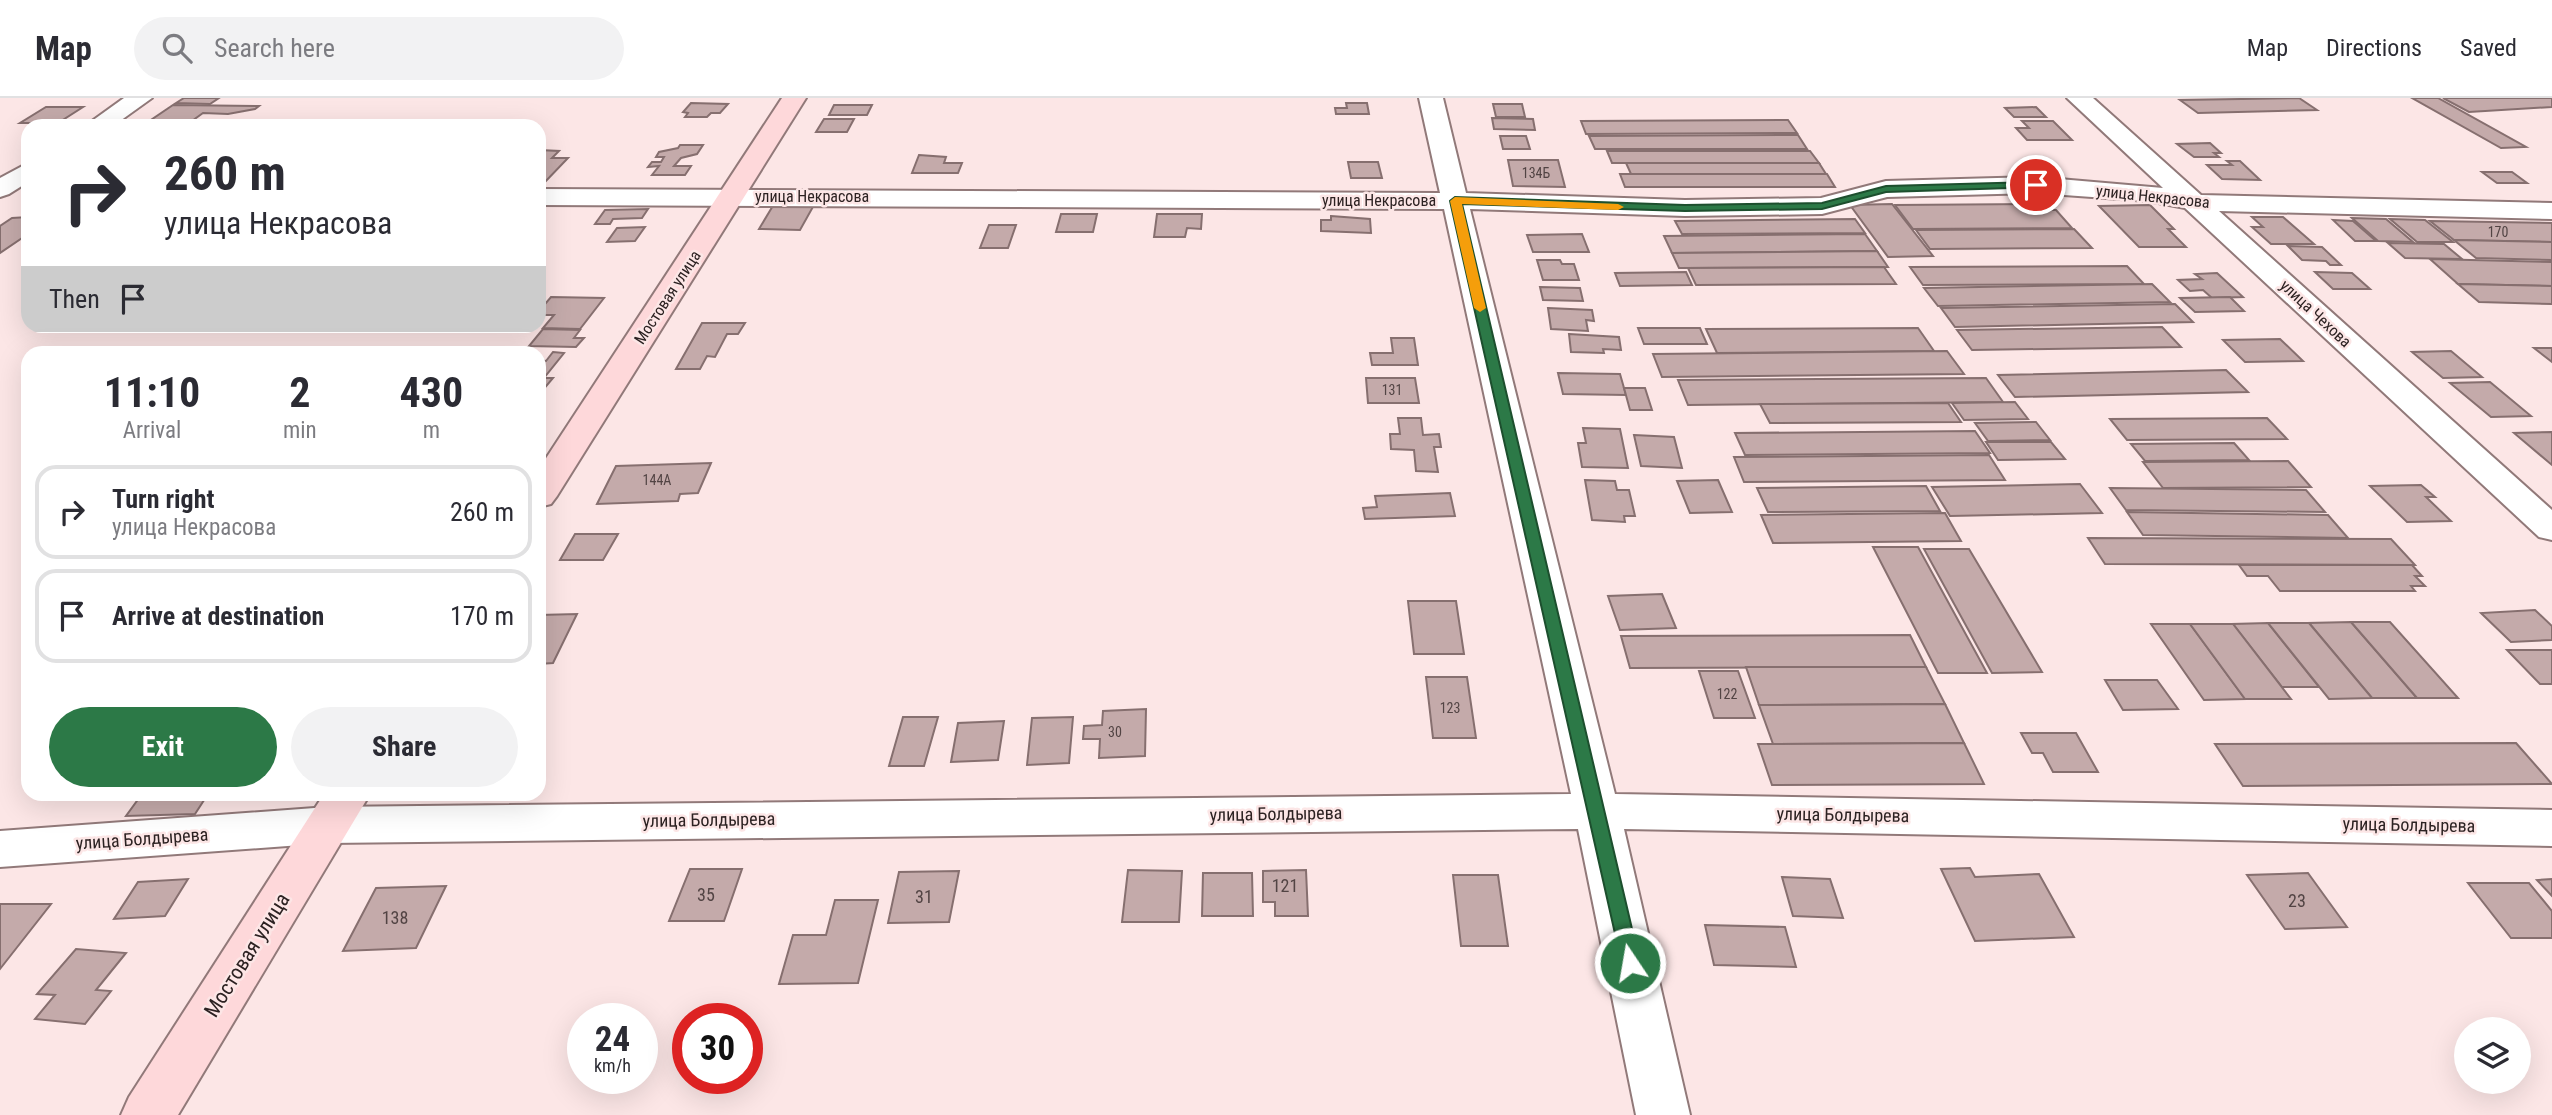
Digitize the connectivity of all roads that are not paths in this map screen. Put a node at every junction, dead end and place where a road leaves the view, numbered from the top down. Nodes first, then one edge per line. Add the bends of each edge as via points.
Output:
1 (139, 98) edge
2 (794, 98) edge
3 (1432, 98) edge
4 (2079, 98) edge
5 (108, 119) edge
6 (21, 176) edge
7 (0, 189) edge
8 (732, 196) junction
9 (546, 197) edge
10 (0, 200) edge
11 (21, 200) edge
12 (1455, 201) junction
13 (2197, 203) junction
14 (2552, 211) edge
15 (546, 485) edge
16 (2552, 529) edge
17 (338, 810) edge
18 (1597, 811) junction
19 (2552, 828) edge
20 (0, 849) edge
21 (148, 1115) edge
22 (1663, 1115) edge

1 - 5 street
2 - 8 street, Мостовая улица
3 - 12 street
4 - 13 street, улица Чехова
6 - 7 street
8 - 9 street, улица Некрасова
8 - 12 street, улица Некрасова
8 - 15 street, Мостовая улица
10 - 11 street
12 - 13 street, улица Некрасова via 1672,208 1822,206 1886,189 2036,185
12 - 18 street
13 - 14 street, улица Некрасова
13 - 16 street, улица Чехова
17 - 18 street, улица Болдырева
17 - 20 street, улица Болдырева
17 - 21 street, Мостовая улица
18 - 19 street, улица Болдырева
18 - 22 street

